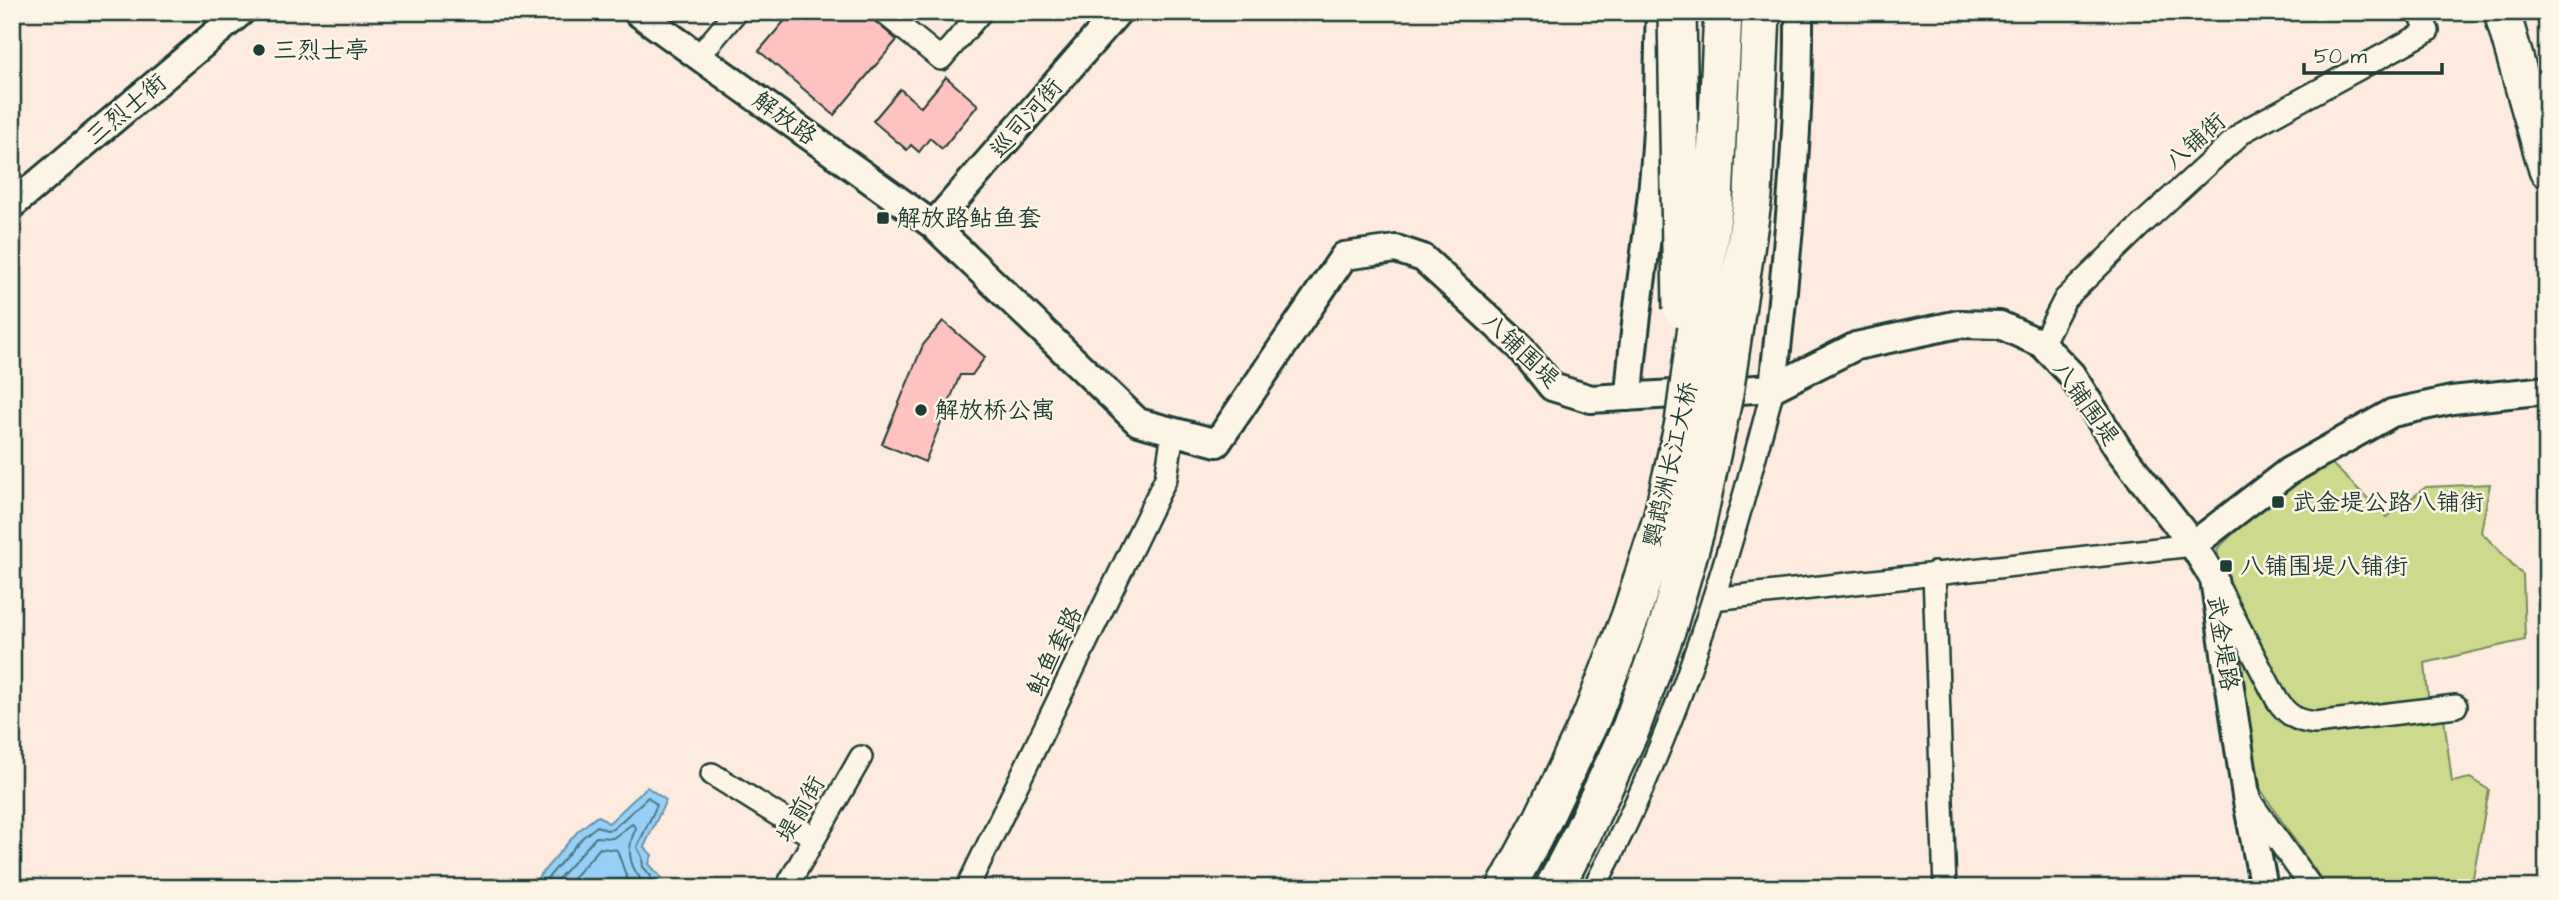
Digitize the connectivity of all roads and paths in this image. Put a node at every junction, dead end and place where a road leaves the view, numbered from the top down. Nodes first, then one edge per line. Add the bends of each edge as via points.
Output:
1 (241, 12) edge
2 (637, 12) edge
3 (736, 12) edge
4 (883, 12) edge
5 (981, 12) edge
6 (1118, 12) edge
7 (1660, 12) edge
8 (1676, 12) edge
9 (1723, 12) edge
10 (1761, 12) edge
11 (1782, 12) edge
12 (1798, 12) edge
13 (2501, 12) edge
14 (2423, 21) edge
15 (699, 55) junction
16 (2547, 170) edge
17 (12, 205) edge
18 (933, 225) junction
19 (2042, 344) junction
20 (1773, 388) junction
21 (2547, 390) edge
22 (1724, 394) junction
23 (1629, 397) junction
24 (1684, 423) junction
25 (1173, 432) junction
26 (2193, 545) junction
27 (1934, 573) junction
28 (2214, 579) junction
29 (1713, 599) junction
30 (2456, 706) dead end
31 (861, 757) dead end
32 (712, 774) dead end
33 (2246, 796) junction
34 (813, 837) junction
35 (786, 888) edge
36 (967, 888) edge
37 (1506, 888) edge
38 (1554, 888) edge
39 (1594, 888) edge
40 (1945, 888) edge
41 (2264, 888) edge
42 (2312, 888) edge

1 - 17 street, 三烈士街
2 - 15 street, 解放路
3 - 15 street
4 - 5 street via 941,59
6 - 18 street, 巡司河街
7 - 23 street via 1656,148
8 - 24 highway, bridge
9 - 24 highway, 鹦鹉洲长江大桥, bridge via 1714,201
10 - 22 highway, 鹦鹉洲长江大桥, bridge via 1753,195
11 - 22 highway, bridge via 1783,70 1767,239
12 - 20 street via 1800,81
13 - 16 main road
14 - 19 street, 八铺街 via 2244,131 2065,299
15 - 18 street, 解放路
18 - 25 street, 八铺围堤 via 1138,422
19 - 20 street, 八铺围堤 via 2000,325 1959,324 1856,346
19 - 26 street, 八铺围堤 via 2071,374 2119,450
20 - 23 street, 八铺围堤
20 - 29 street
21 - 26 street via 2452,400 2392,413 2300,465
22 - 38 highway, 鹦鹉洲长江大桥, bridge via 1695,531 1668,625 1631,728
23 - 25 street, 八铺围堤 via 1591,399 1552,387 1521,348 1423,258 1396,249 1344,256 1217,443
24 - 37 highway, 鹦鹉洲长江大桥, bridge via 1662,519 1631,615 1592,716
25 - 36 street, 鲇鱼套路 via 1166,478
26 - 27 street
26 - 28 street, 武金堤路
27 - 29 street
27 - 40 street
28 - 30 street via 2277,700 2299,721 2315,723
28 - 33 street, 武金堤路
29 - 39 street via 1694,662 1626,829
31 - 34 street, 堤前街
32 - 34 street
33 - 41 street, 武金堤路
33 - 42 street
34 - 35 street, 堤前街

